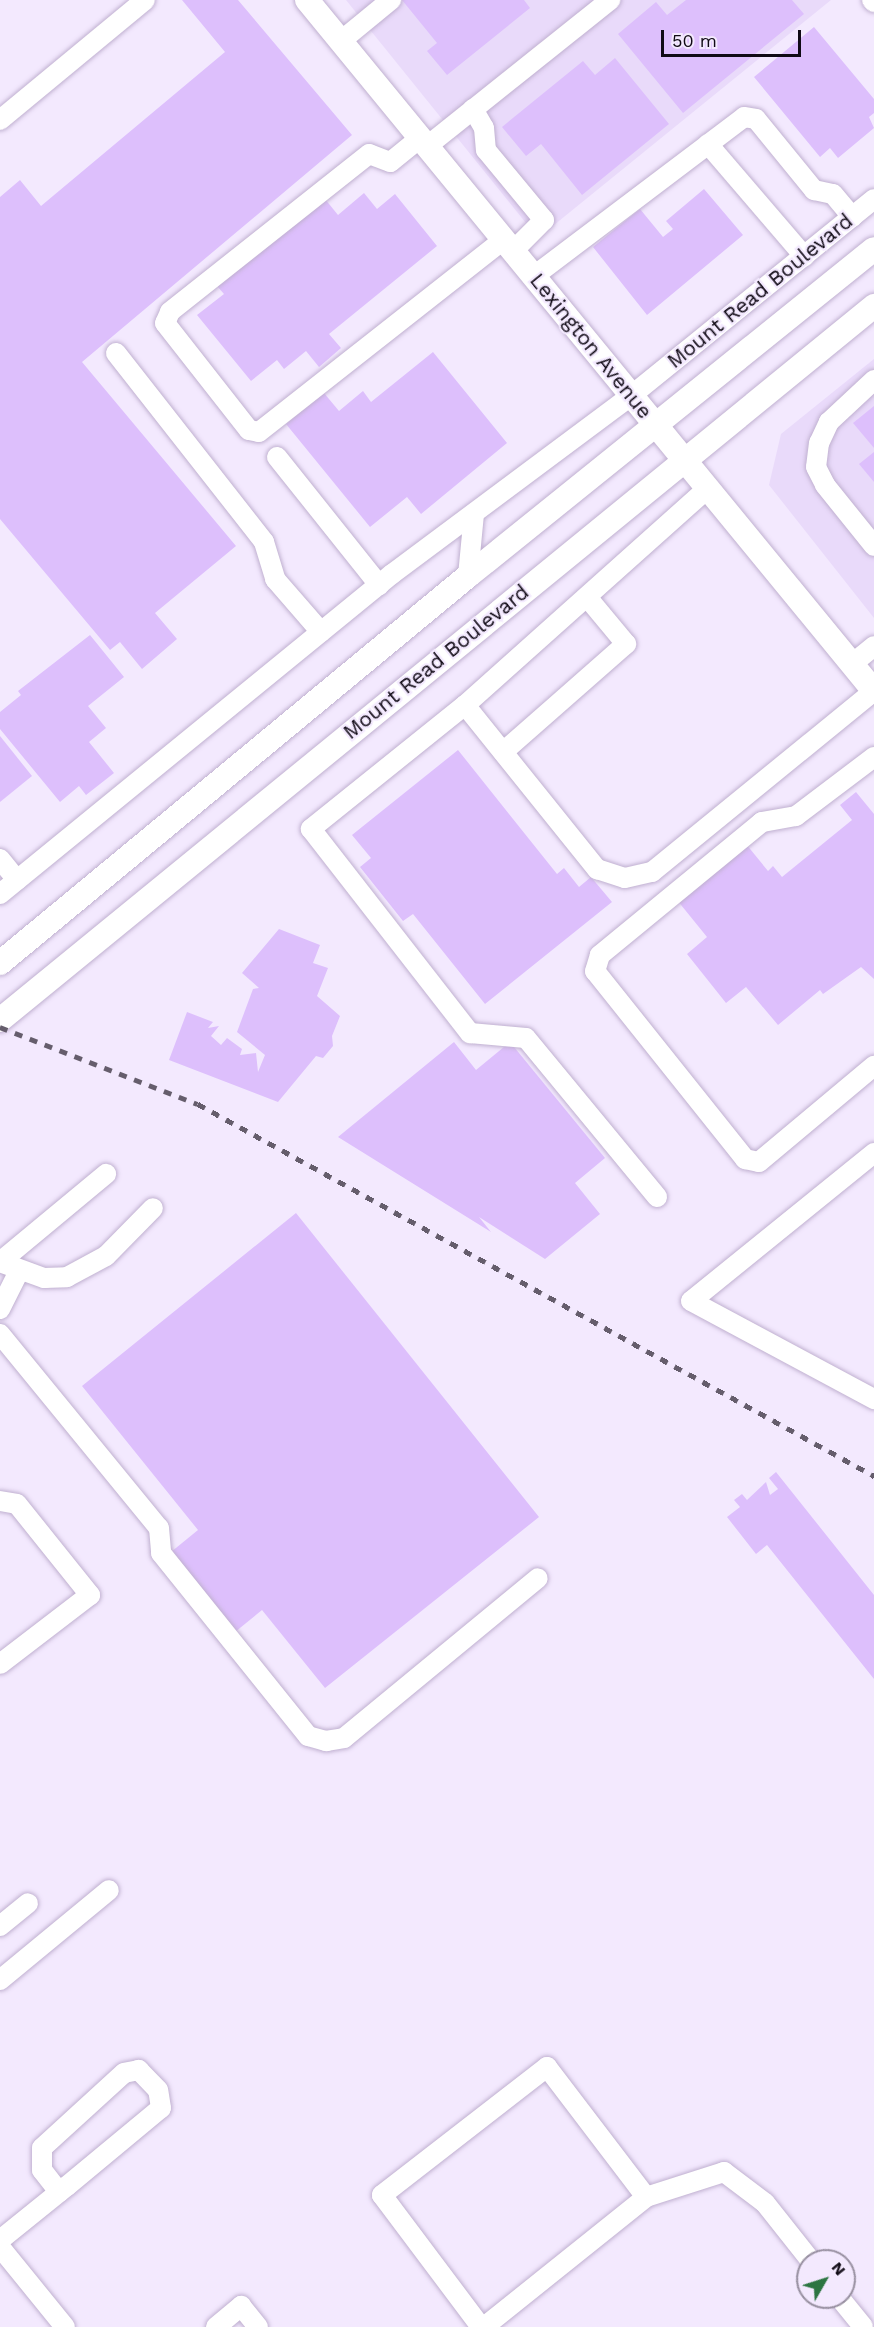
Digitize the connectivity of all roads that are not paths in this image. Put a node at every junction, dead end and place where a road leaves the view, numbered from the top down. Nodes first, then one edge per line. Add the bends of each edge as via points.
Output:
1 (145, 0) edge
2 (307, 0) edge
3 (391, 0) edge
4 (610, 0) edge
5 (341, 41) junction
6 (473, 110) junction
7 (0, 120) edge
8 (423, 142) junction
9 (708, 144) junction
10 (874, 199) edge
11 (852, 217) junction
12 (508, 245) junction
13 (874, 249) edge
14 (804, 256) junction
15 (534, 276) junction
16 (874, 306) edge
17 (116, 353) dead end
18 (874, 380) edge
19 (632, 395) junction
20 (655, 424) junction
21 (277, 457) dead end
22 (684, 458) junction
23 (708, 488) junction
24 (474, 514) junction
25 (874, 546) edge
26 (468, 576) junction
27 (379, 585) junction
28 (587, 597) junction
29 (321, 632) junction
30 (874, 646) edge
31 (852, 664) junction
32 (874, 691) edge
33 (465, 705) junction
34 (503, 752) junction
35 (874, 757) edge
36 (0, 859) edge
37 (17, 880) junction
38 (0, 894) edge
39 (0, 963) edge
40 (0, 1020) edge
41 (874, 1066) edge
42 (874, 1153) edge
43 (106, 1174) dead end
44 (657, 1197) dead end
45 (153, 1208) dead end
46 (0, 1262) edge
47 (18, 1271) junction
48 (0, 1309) edge
49 (0, 1334) edge
50 (874, 1399) edge
51 (0, 1501) edge
52 (538, 1578) dead end
53 (0, 1664) edge
54 (109, 1890) dead end
55 (28, 1904) dead end
56 (0, 1926) edge
57 (3, 1971) edge
58 (59, 2192) junction
59 (646, 2197) junction
60 (0, 2240) edge
61 (0, 2247) edge
62 (801, 2249) edge
63 (849, 2309) edge
64 (64, 2327) edge
65 (216, 2327) edge
66 (258, 2327) edge
67 (482, 2327) edge
68 (863, 2327) edge

1 - 7 street
2 - 5 main road, Lexington Avenue
3 - 5 street
4 - 6 street
5 - 8 main road, Lexington Avenue
6 - 8 street
6 - 12 street via 484,128 486,150 544,220 543,225
8 - 12 main road, Lexington Avenue
8 - 12 street via 390,162 369,154 170,312 165,322 249,430 259,432
9 - 11 street via 744,117 756,119 814,190 833,194
9 - 14 street
9 - 15 street
10 - 11 street, Mount Read Boulevard
11 - 14 street, Mount Read Boulevard
12 - 15 main road, Lexington Avenue
13 - 20 main road, Mount Read Boulevard
14 - 19 street, Mount Read Boulevard
15 - 19 main road, Lexington Avenue
16 - 22 main road, Mount Read Boulevard
17 - 29 street via 264,542 275,579
18 - 25 street via 829,422 819,443 816,467 825,485
19 - 20 main road, Lexington Avenue
19 - 24 street, Mount Read Boulevard
20 - 22 main road, Lexington Avenue
20 - 26 main road, Mount Read Boulevard
21 - 27 street
22 - 23 main road, Lexington Avenue
22 - 40 main road, Mount Read Boulevard
23 - 28 street
23 - 31 main road, Lexington Avenue
24 - 26 street
24 - 27 street, Mount Read Boulevard
26 - 39 main road, Mount Read Boulevard
27 - 29 street, Mount Read Boulevard
28 - 33 street
28 - 34 street via 627,644
29 - 37 street, Mount Read Boulevard
30 - 31 street
31 - 32 main road, Lexington Avenue
32 - 34 street via 652,872 625,878 597,869
33 - 34 street
33 - 44 street via 310,829 470,1033 526,1038
35 - 41 street via 796,816 762,822 600,955 595,971 744,1159 759,1162
36 - 37 street
37 - 38 street, Mount Read Boulevard
42 - 50 street via 691,1301
43 - 46 street
45 - 47 street via 123,1242 88,1269 67,1277 44,1278
46 - 47 street
47 - 48 street
49 - 52 street via 159,1528 161,1553 308,1736 326,1741 344,1738
51 - 53 street via 17,1504 90,1595
54 - 57 street
55 - 56 street
58 - 58 street via 161,2108 158,2090 139,2070 124,2073 42,2148 42,2170
58 - 60 street
59 - 62 street via 724,2172 765,2203
59 - 67 street
59 - 67 street via 547,2067 382,2194
61 - 64 street
63 - 68 street
65 - 66 street via 241,2306

